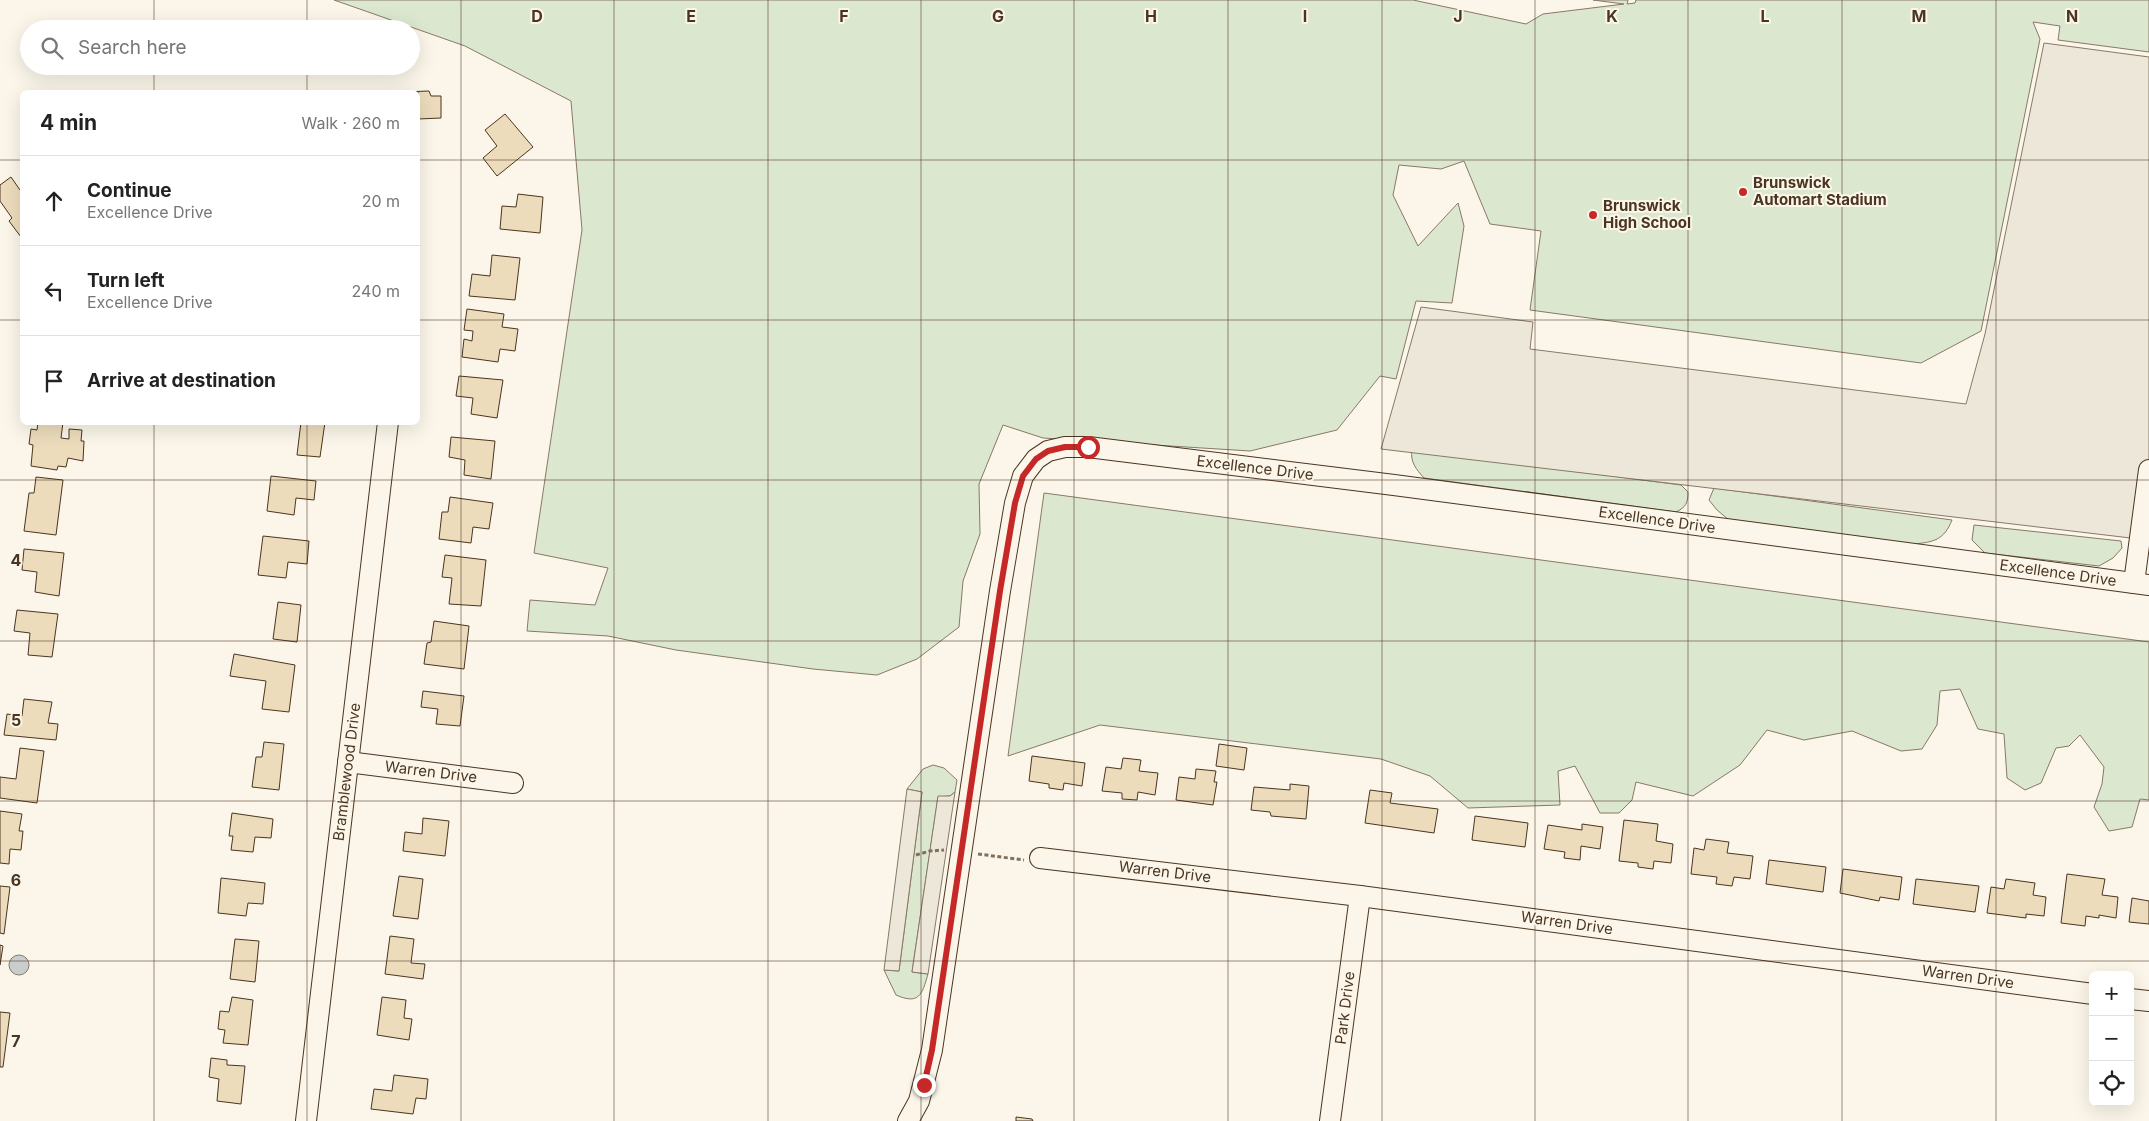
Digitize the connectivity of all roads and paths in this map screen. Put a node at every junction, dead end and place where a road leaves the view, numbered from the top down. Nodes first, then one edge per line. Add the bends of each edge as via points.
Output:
1 (388, 425) edge
2 (2149, 470) edge
3 (2142, 584) edge
4 (348, 762) junction
5 (513, 783) dead end
6 (1040, 858) dead end
7 (1360, 896) junction
8 (2089, 993) edge
9 (2134, 999) edge
10 (2149, 1001) edge
11 (306, 1121) edge
12 (908, 1121) edge
13 (1330, 1121) edge

1 - 4 street, Bramblewood Drive
2 - 3 street
3 - 12 street, Excellence Drive via 1088,447 1048,451 1036,459 1023,476 1015,503 932,1050 919,1102
4 - 5 street, Warren Drive
4 - 11 street, Bramblewood Drive
6 - 7 street, Warren Drive
7 - 8 street, Warren Drive
7 - 13 street, Park Drive
9 - 10 street

